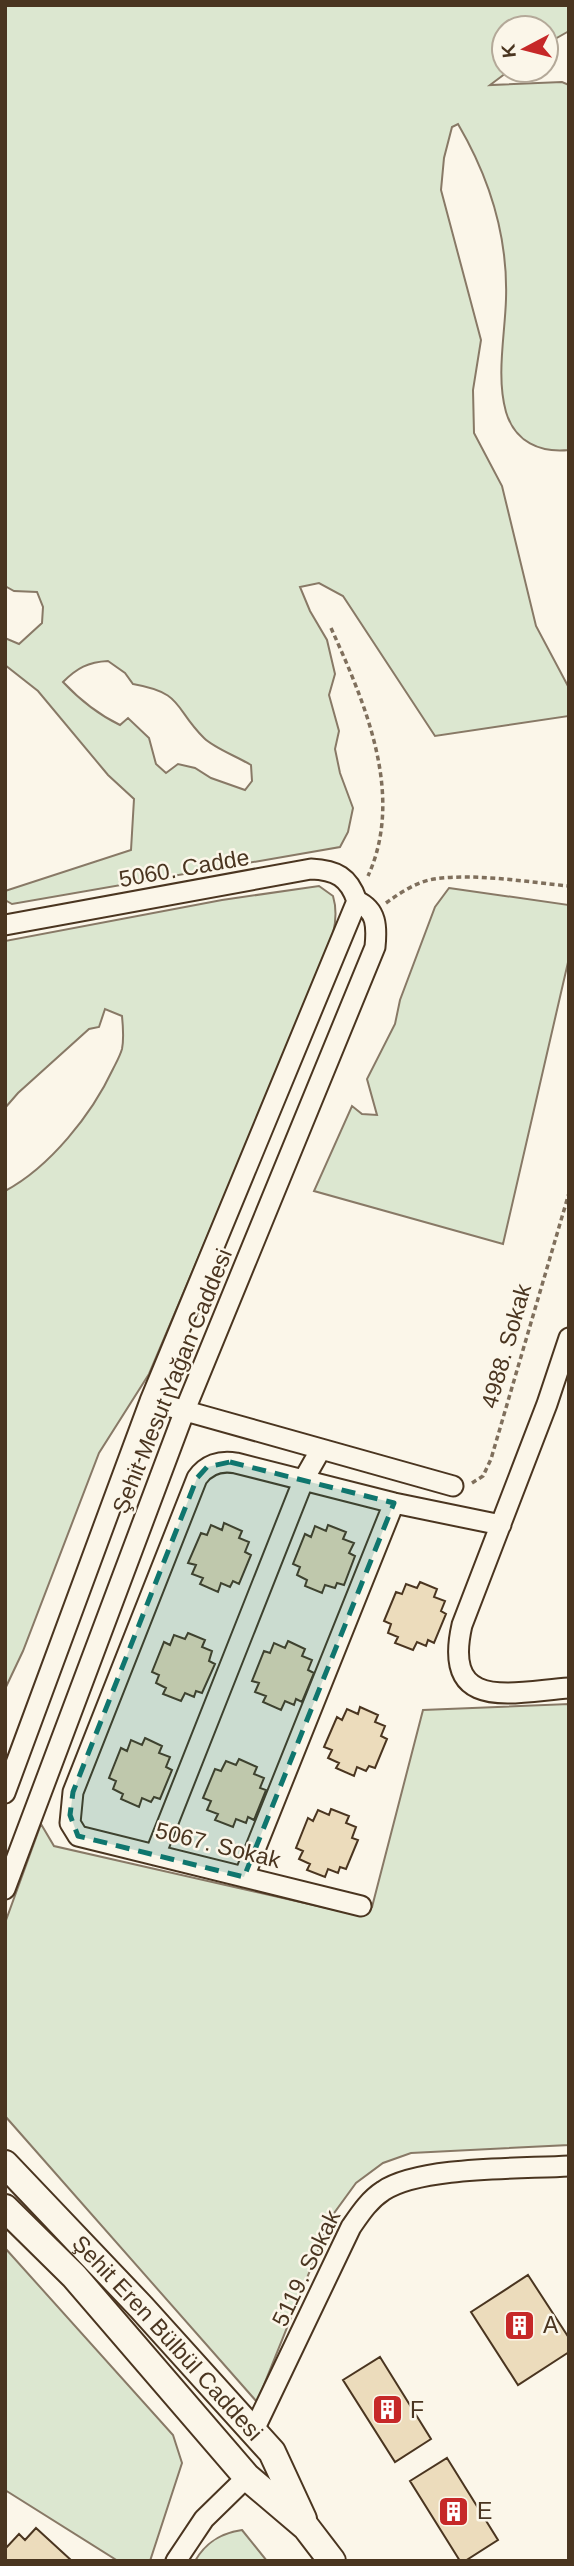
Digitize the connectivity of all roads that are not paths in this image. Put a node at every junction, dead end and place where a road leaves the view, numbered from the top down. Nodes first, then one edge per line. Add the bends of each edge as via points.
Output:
1 (357, 901) junction
2 (5, 925) edge
3 (569, 1338) edge
4 (150, 1401) junction
5 (185, 1410) junction
6 (321, 1449) junction
7 (304, 1479) junction
8 (453, 1486) road end
9 (394, 1503) junction
10 (501, 1525) junction
11 (569, 1688) edge
12 (5, 1793) edge
13 (155, 1855) junction
14 (244, 1877) junction
15 (5, 1889) edge
16 (361, 1906) dead end
17 (5, 2164) edge
18 (569, 2166) edge
19 (5, 2208) edge
20 (254, 2430) junction
21 (272, 2452) junction
22 (247, 2477) junction
23 (306, 2527) junction
24 (176, 2561) edge
25 (332, 2561) edge

1 - 2 street, 5060. Cadde via 345,877 311,869
1 - 4 street, Şehit Mesut Yağan Caddesi
1 - 5 street, Şehit Mesut Yağan Caddesi via 373,913 375,947
3 - 10 street
4 - 5 street
4 - 12 street, Şehit Mesut Yağan Caddesi
5 - 6 street
5 - 15 street, Şehit Mesut Yağan Caddesi
6 - 7 street
6 - 8 street
7 - 9 street
7 - 13 street
7 - 13 street, 5067. Sokak via 230,1462 201,1472 73,1792 70,1823 78,1836
9 - 10 street
9 - 14 street
10 - 11 street via 462,1625 458,1652 463,1674 473,1687 494,1693
13 - 14 street, 5067. Sokak
14 - 16 street, 5067. Sokak
17 - 20 street, Şehit Eren Bülbül Caddesi
18 - 20 street, 5119. Sokak via 432,2174 405,2179 382,2191 351,2227
19 - 22 street, Şehit Eren Bülbül Caddesi via 74,2276
20 - 21 street, Şehit Eren Bülbül Caddesi
21 - 22 street
21 - 23 street, Şehit Eren Bülbül Caddesi
22 - 23 street, Şehit Eren Bülbül Caddesi
22 - 24 street via 204,2519
23 - 25 street, Şehit Eren Bülbül Caddesi

